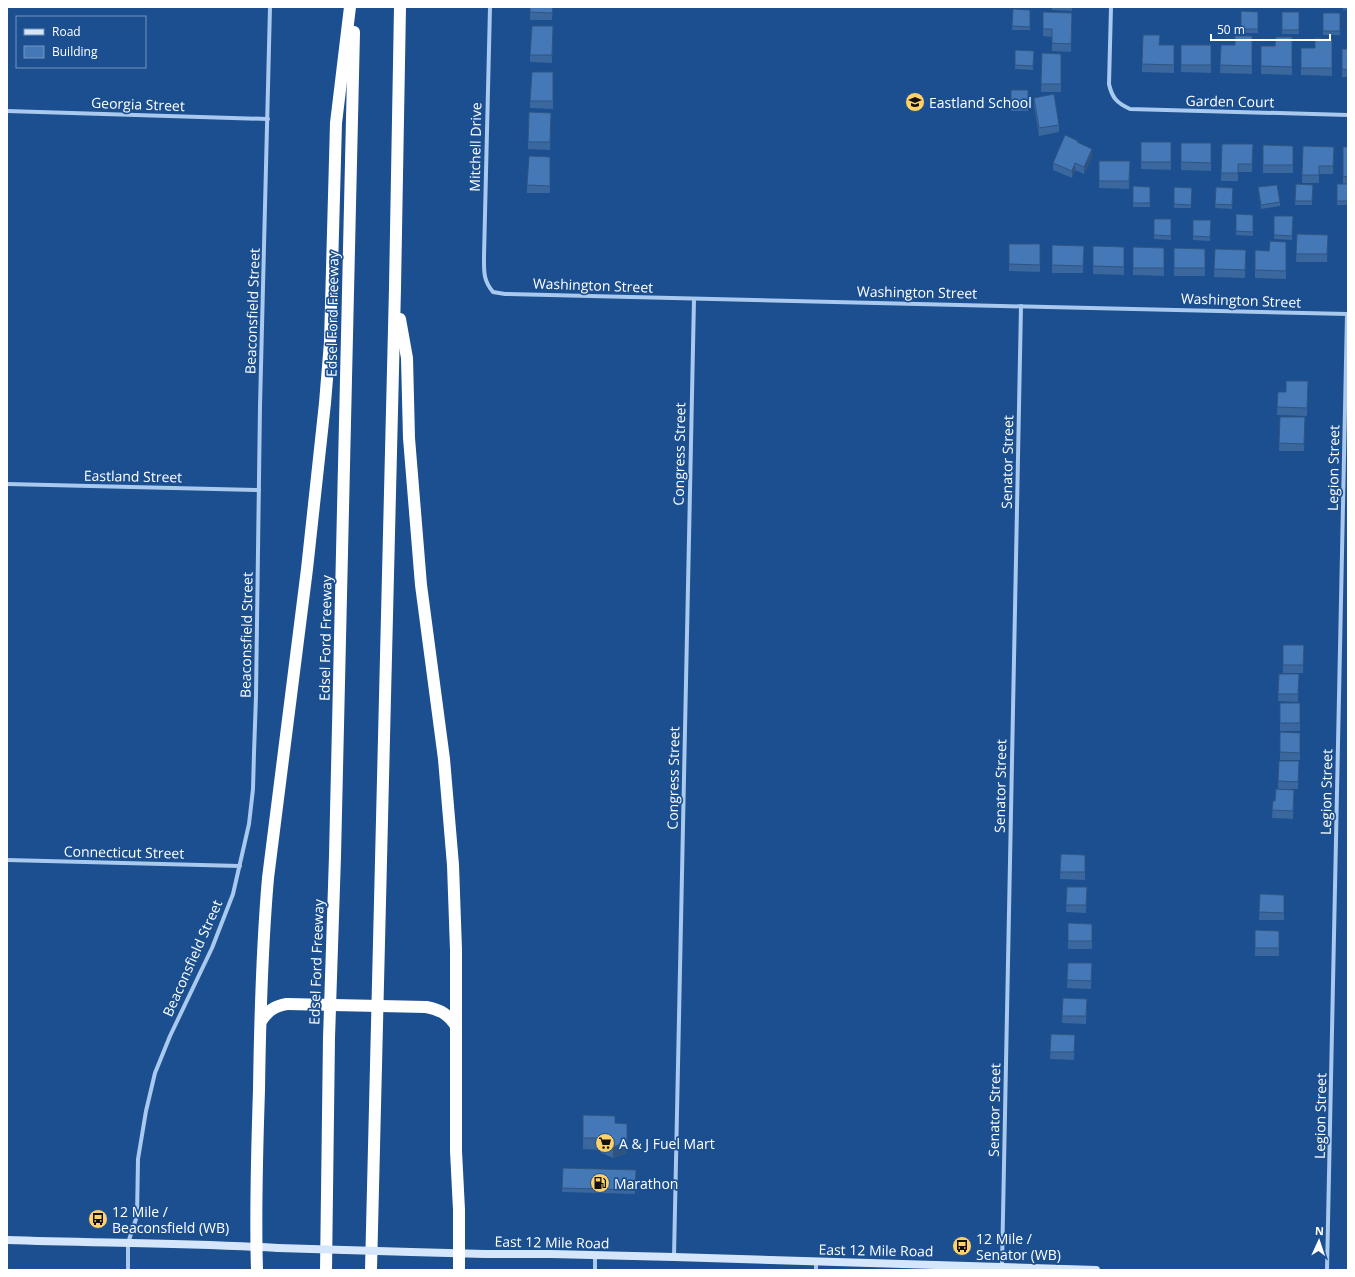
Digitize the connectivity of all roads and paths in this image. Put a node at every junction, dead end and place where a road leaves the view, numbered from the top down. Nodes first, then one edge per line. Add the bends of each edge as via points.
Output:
1 (270, 7) edge
2 (350, 7) edge
3 (354, 7) edge
4 (400, 7) edge
5 (490, 7) edge
6 (1111, 7) edge
7 (7, 111) edge
8 (1348, 115) edge
9 (268, 118) junction
10 (488, 286) joint
11 (396, 288) junction
12 (694, 299) junction
13 (1021, 306) junction
14 (1347, 314) edge
15 (7, 484) edge
16 (259, 490) junction
17 (7, 860) edge
18 (240, 866) junction
19 (261, 1021) junction
20 (456, 1026) junction
21 (7, 1240) edge
22 (128, 1243) junction
23 (257, 1247) junction
24 (460, 1253) junction
25 (595, 1256) junction
26 (674, 1257) junction
27 (816, 1266) edge
28 (1002, 1266) junction
29 (1036, 1269) edge
30 (128, 1270) edge
31 (257, 1270) edge
32 (326, 1270) edge
33 (371, 1270) edge
34 (459, 1270) edge
35 (595, 1270) edge
36 (1096, 1270) edge
37 (1327, 1270) edge

1 - 9 street, Beaconsfield Street
2 - 19 highway via 336,123 330,342 325,402 268,878
3 - 32 highway, Edsel Ford Freeway via 329,1038
4 - 11 highway
5 - 10 street, Mitchell Drive via 484,256 484,277
6 - 8 street, Garden Court via 1109,84 1112,94 1123,106 1130,109
7 - 9 street, Georgia Street
9 - 16 street, Beaconsfield Street
10 - 12 street, Washington Street via 493,292 505,294
11 - 20 highway via 407,358 409,438 421,585 450,824
11 - 33 highway
12 - 13 street, Washington Street
12 - 26 street, Congress Street
13 - 14 street, Washington Street
13 - 28 street, Senator Street
14 - 37 street, Legion Street
15 - 16 street, Eastland Street
16 - 18 street, Beaconsfield Street via 253,789
17 - 18 street, Connecticut Street
18 - 22 street, Beaconsfield Street via 233,894 212,948 170,1036 156,1073 146,1111 138,1159 137,1216
19 - 20 highway, bridge via 272,1009 286,1004 426,1007 444,1013
19 - 23 highway
20 - 24 highway via 456,1174
21 - 22 main road, East 12 Mile Road
22 - 23 main road, East 12 Mile Road
22 - 30 street, Beaconsfield Street
23 - 24 main road, East 12 Mile Road, bridge
23 - 31 highway
24 - 25 main road, East 12 Mile Road
24 - 34 highway
25 - 26 main road, East 12 Mile Road
25 - 35 street
26 - 27 main road, East 12 Mile Road
27 - 28 main road, East 12 Mile Road
28 - 29 main road, East 12 Mile Road
29 - 36 main road, East 12 Mile Road

